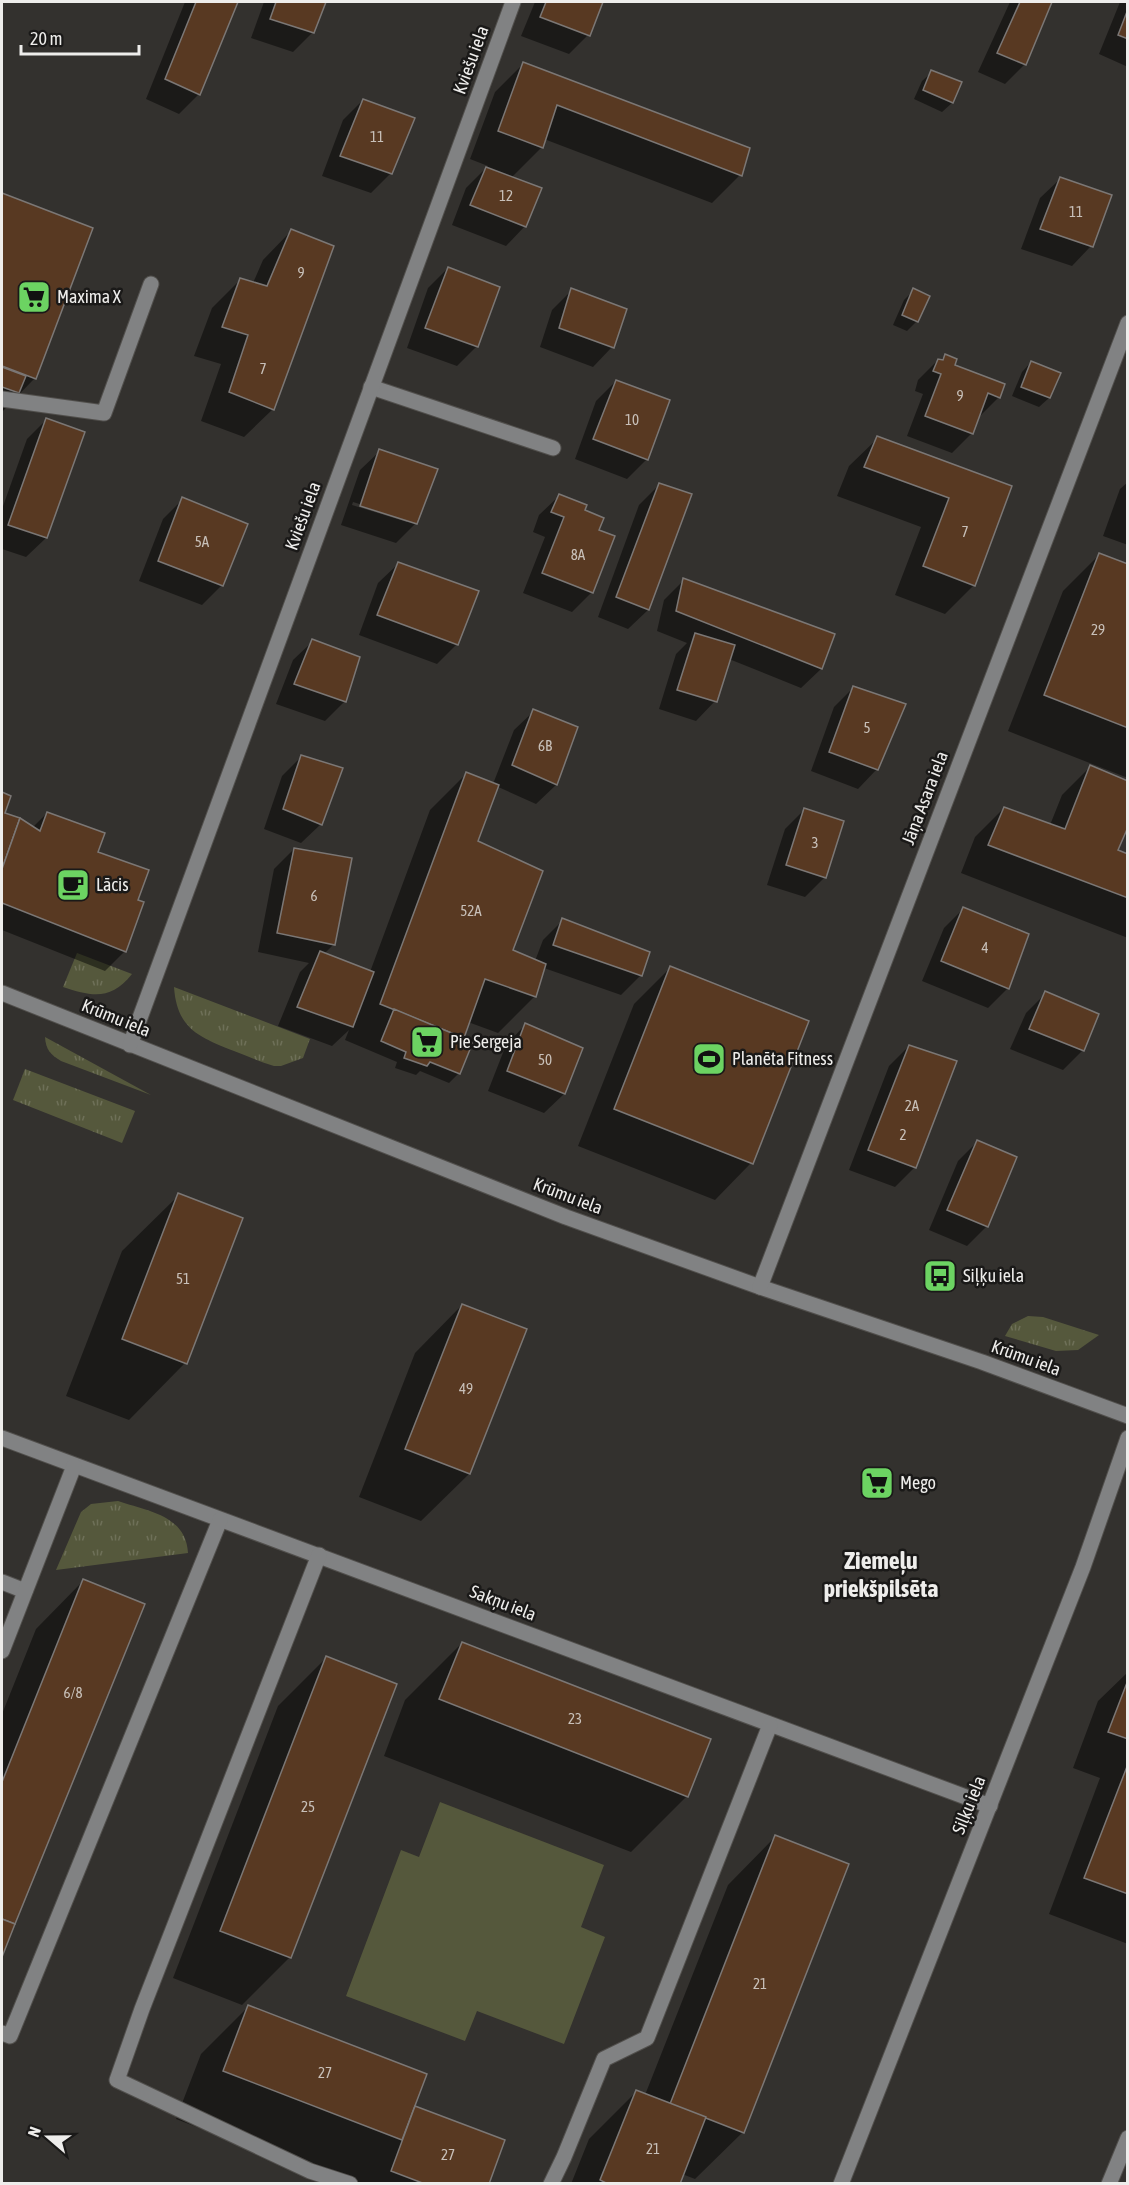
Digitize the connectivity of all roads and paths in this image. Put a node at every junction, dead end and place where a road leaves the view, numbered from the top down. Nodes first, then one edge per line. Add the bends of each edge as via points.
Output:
1 (513, 2) edge
2 (151, 284) dead end
3 (1128, 323) edge
4 (371, 387) junction
5 (2, 399) edge
6 (553, 448) dead end
7 (2, 993) edge
8 (130, 1045) junction
9 (760, 1287) junction
10 (1128, 1416) edge
11 (2, 1438) edge
12 (1128, 1438) edge
13 (74, 1466) junction
14 (220, 1520) junction
15 (319, 1555) junction
16 (2, 1582) edge
17 (25, 1591) junction
18 (2, 1651) edge
19 (770, 1725) junction
20 (990, 1806) junction
21 (6, 2034) edge
22 (1128, 2138) edge
23 (350, 2184) edge
24 (550, 2184) edge
25 (841, 2184) edge
26 (1109, 2184) edge

1 - 4 street, Kviešu iela
2 - 5 street via 104,413
3 - 9 street, Jāņa Asara iela
4 - 6 street
4 - 8 street, Kviešu iela
7 - 8 street, Krūmu iela
8 - 9 street, Krūmu iela via 566,1217
9 - 10 street, Krūmu iela
11 - 13 street, Sakņu iela
12 - 20 street, Siļķu iela via 1083,1567
13 - 14 street, Sakņu iela
13 - 17 street
14 - 15 street, Sakņu iela
14 - 21 street
15 - 19 street, Sakņu iela
15 - 23 street via 117,2080 310,2171
16 - 17 street
17 - 18 street
19 - 20 street, Sakņu iela
19 - 24 street via 647,2037 604,2059
20 - 25 street, Siļķu iela
22 - 26 street

